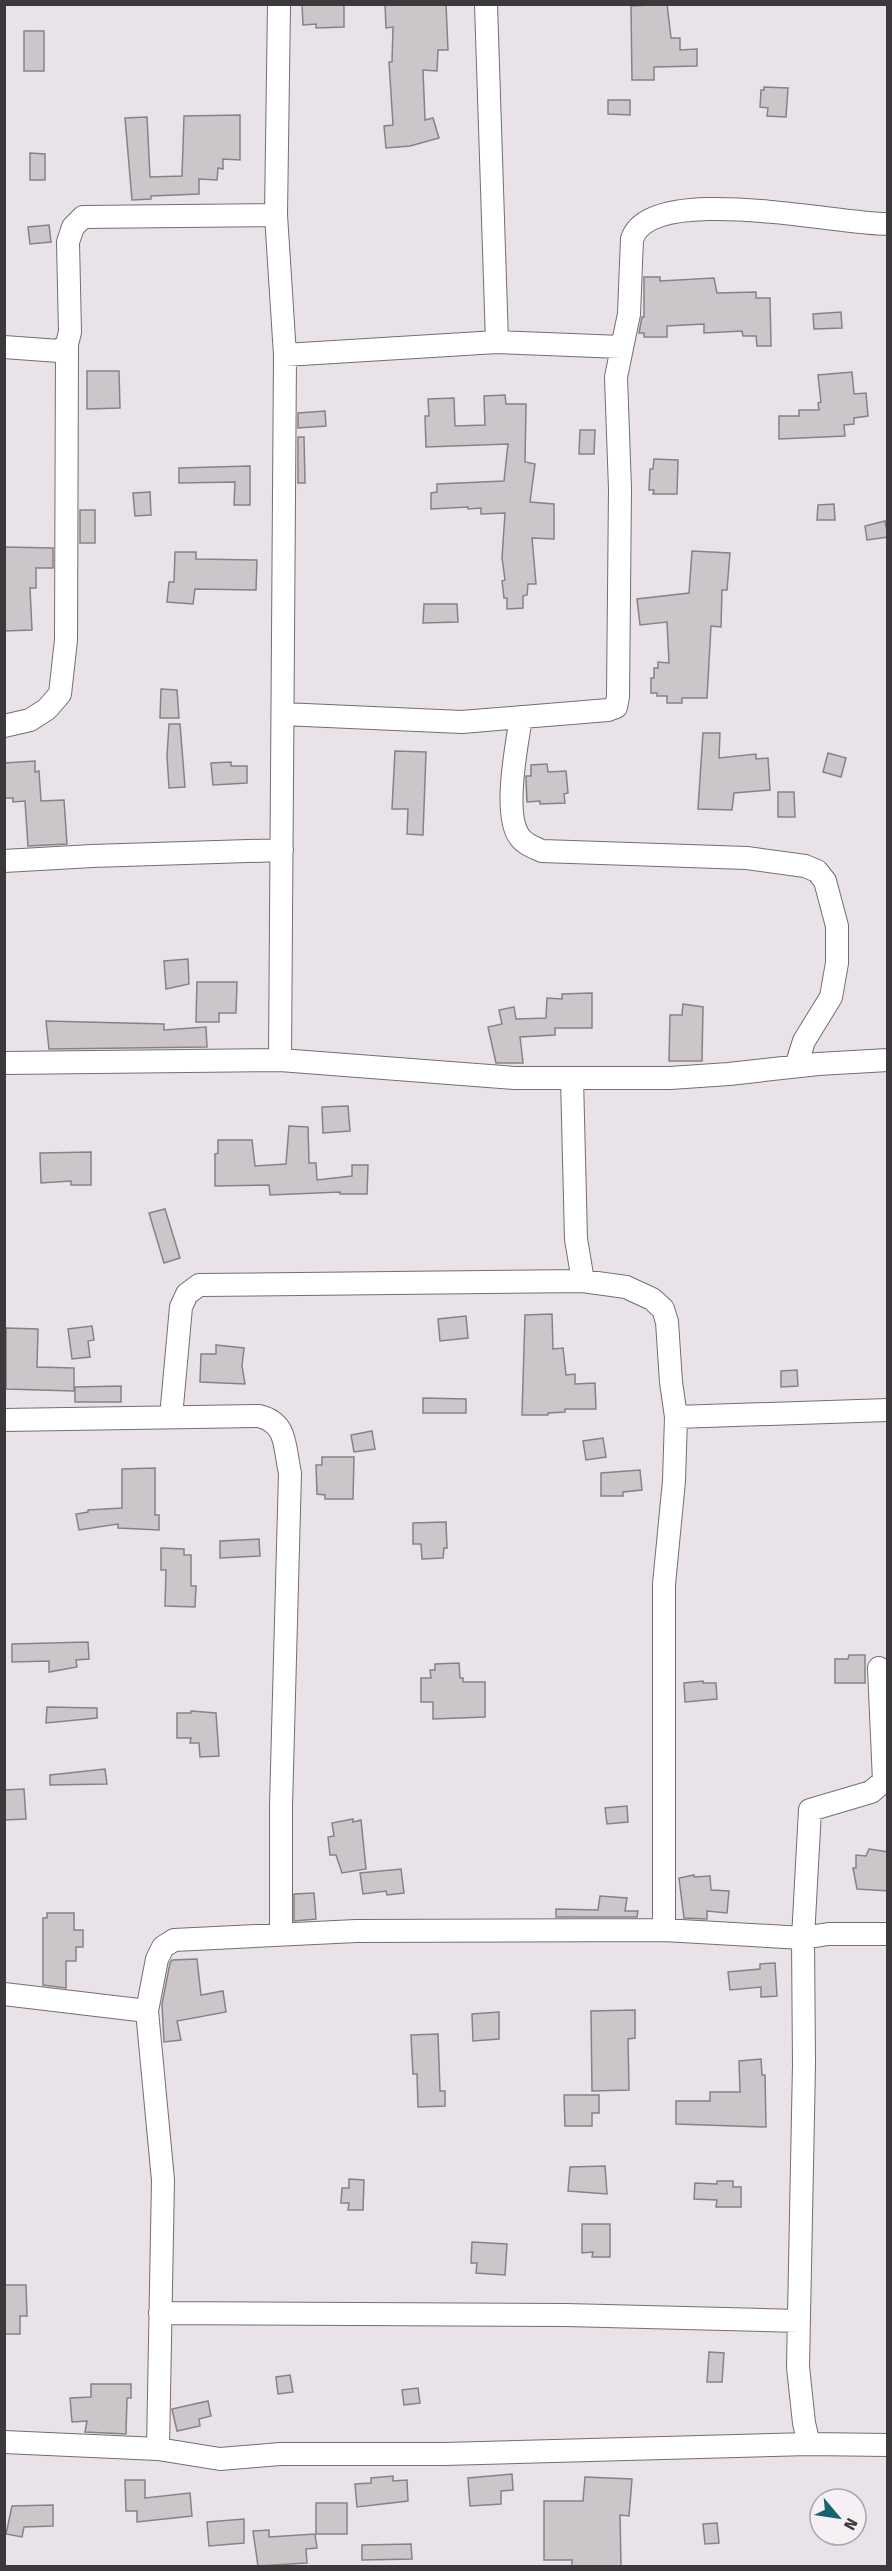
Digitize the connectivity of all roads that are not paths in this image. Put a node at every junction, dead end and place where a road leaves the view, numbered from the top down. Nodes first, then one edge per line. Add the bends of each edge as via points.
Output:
1 (279, 4) edge
2 (486, 4) edge
3 (276, 215) junction
4 (888, 224) edge
5 (497, 342) junction
6 (67, 344) junction
7 (4, 347) edge
8 (621, 347) junction
9 (285, 355) junction
10 (283, 714) junction
11 (521, 717) junction
12 (4, 726) edge
13 (282, 850) junction
14 (4, 861) edge
15 (280, 1060) junction
16 (888, 1060) edge
17 (4, 1063) edge
18 (796, 1066) junction
19 (572, 1078) junction
20 (583, 1281) junction
21 (888, 1410) edge
22 (171, 1417) junction
23 (676, 1417) junction
24 (4, 1420) edge
25 (879, 1668) dead end
26 (886, 1781) edge
27 (664, 1930) junction
28 (281, 1934) junction
29 (888, 1934) edge
30 (803, 1938) junction
31 (4, 1994) edge
32 (147, 2012) junction
33 (160, 2313) junction
34 (799, 2321) junction
35 (4, 2442) edge
36 (809, 2444) junction
37 (888, 2445) edge
38 (158, 2449) junction

1 - 3 street
2 - 5 street
3 - 6 street via 83,217 73,227 68,242
3 - 9 street
4 - 8 street via 778,211 691,209 659,215 642,223 632,239 628,314
5 - 8 street
5 - 9 street
6 - 7 street via 58,351
6 - 12 street via 66,640 60,694 47,710 30,720
8 - 11 street via 616,377 620,489 616,707
9 - 10 street
10 - 11 street via 462,722
10 - 13 street
11 - 18 street via 512,816 518,835 527,845 542,851 747,858 805,866 817,871 825,881 837,926 837,963 831,997 804,1041
13 - 14 street
13 - 15 street
15 - 17 street
15 - 19 street via 515,1078
16 - 18 street
18 - 19 street via 670,1078
19 - 20 street via 576,1239
20 - 22 street via 199,1285 187,1294 181,1307
20 - 23 street via 626,1287 663,1309
21 - 23 street
22 - 24 street
22 - 28 street via 272,1419 280,1428 290,1473
23 - 27 street via 664,1584
25 - 26 street
26 - 30 street via 871,1792 810,1810
27 - 28 street via 368,1930
27 - 30 street
28 - 32 street via 174,1940 163,1947 157,1959
29 - 30 street
30 - 34 street
31 - 32 street
32 - 33 street via 163,2180
33 - 34 street via 566,2315
33 - 38 street
34 - 36 street via 801,2397
35 - 38 street
36 - 37 street
36 - 38 street via 444,2454 280,2454 220,2459

